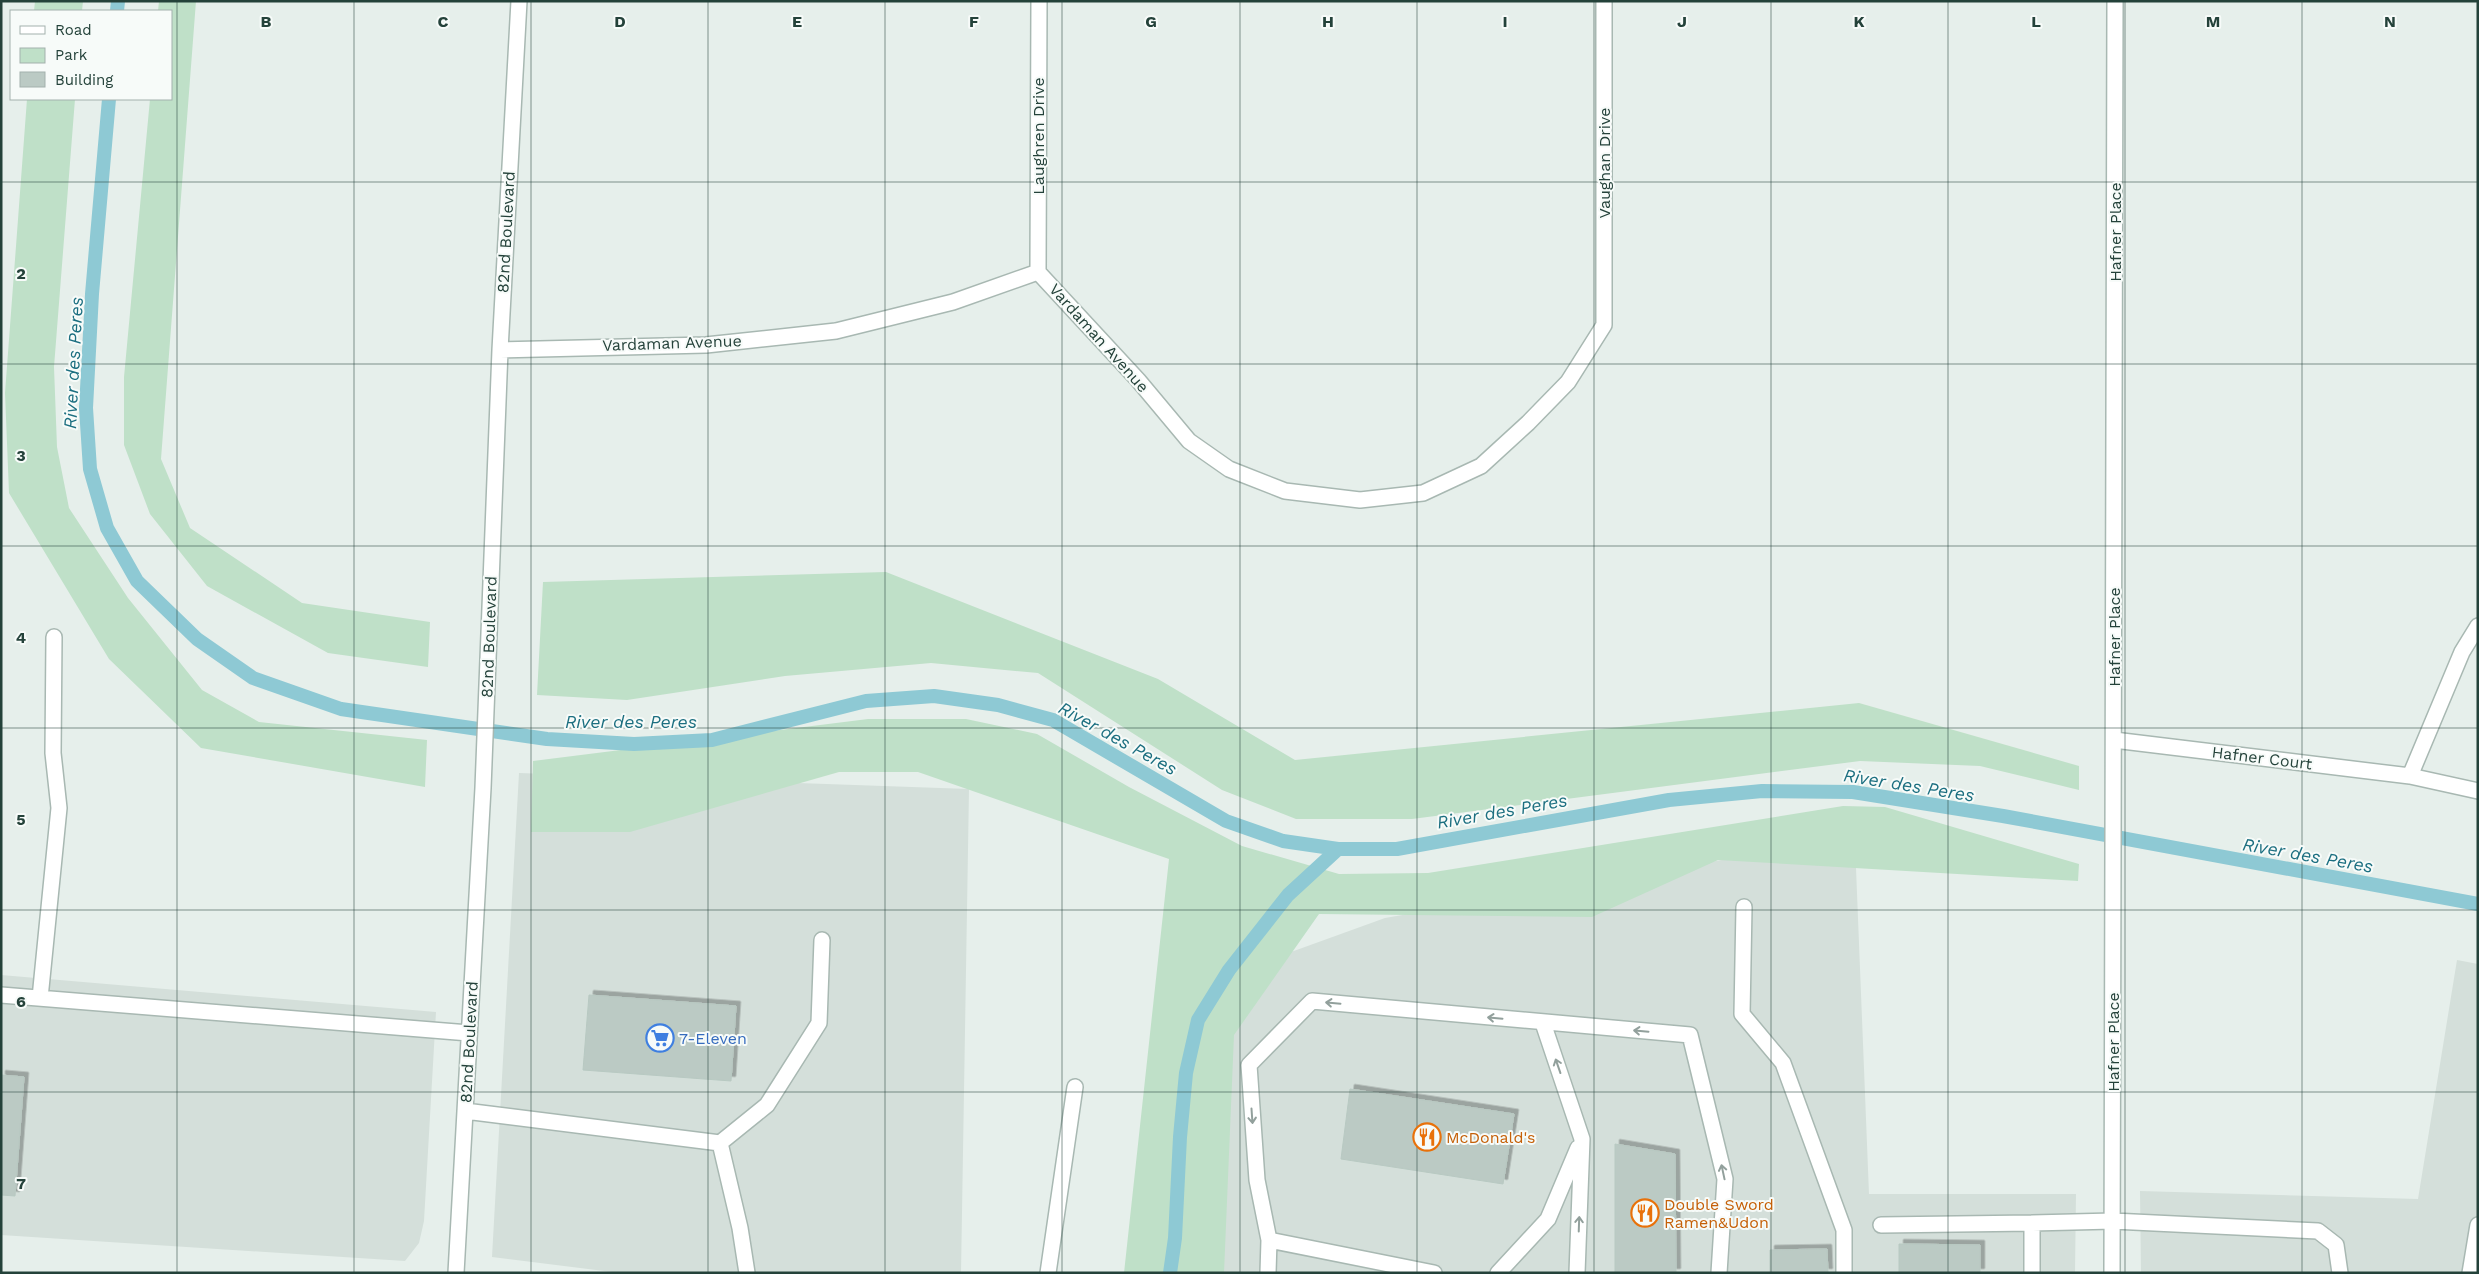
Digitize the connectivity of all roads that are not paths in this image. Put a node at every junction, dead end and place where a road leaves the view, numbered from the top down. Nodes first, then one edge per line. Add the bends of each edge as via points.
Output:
1 (519, 1) edge
2 (1039, 1) edge
3 (1604, 1) edge
4 (2115, 1) edge
5 (1038, 272) junction
6 (1604, 325) joint
7 (500, 350) junction
8 (2478, 626) edge
9 (54, 637) dead end
10 (2114, 740) junction
11 (2410, 776) junction
12 (2478, 791) edge
13 (1744, 907) dead end
14 (822, 940) dead end
15 (1, 995) edge
16 (40, 998) junction
17 (1543, 1023) junction
18 (470, 1033) junction
19 (1076, 1087) dead end
20 (465, 1111) junction
21 (1582, 1139) junction
22 (720, 1143) junction
23 (2113, 1220) junction
24 (2032, 1223) junction
25 (1881, 1225) dead end
26 (2478, 1225) edge
27 (1269, 1240) junction
28 (456, 1273) edge
29 (747, 1273) edge
30 (1048, 1273) edge
31 (1268, 1273) edge
32 (1434, 1273) edge
33 (1498, 1273) edge
34 (1577, 1273) edge
35 (1719, 1273) edge
36 (1844, 1273) edge
37 (2032, 1273) edge
38 (2112, 1273) edge
39 (2340, 1273) edge
40 (2470, 1273) edge

1 - 7 street, 82nd Boulevard
2 - 5 street, Laughren Drive
3 - 6 street, Vaughan Drive
4 - 10 street, Hafner Place
5 - 6 street, Vardaman Avenue via 1138,380 1189,441 1229,468 1285,491 1360,500 1423,493 1482,466 1568,382
5 - 7 street, Vardaman Avenue via 953,302 836,332 706,345
7 - 18 street, 82nd Boulevard via 491,617
8 - 11 street via 2462,652
9 - 16 street via 53,753 60,808
10 - 11 street, Hafner Court
10 - 23 street, Hafner Place
11 - 12 street, Hafner Court
13 - 36 street via 1742,1014 1783,1063 1844,1230
14 - 22 street via 819,1023 767,1104
15 - 16 street
16 - 18 street
21 -> 17 street
17 -> 27 street via 1312,1001 1249,1065 1257,1180
35 -> 17 street via 1725,1179 1690,1035
18 - 20 street, 82nd Boulevard
19 - 30 street
20 - 22 street
20 - 28 street, 82nd Boulevard
21 - 33 street via 1548,1219
34 -> 21 street
22 - 29 street
23 - 24 street
23 - 38 street, Hafner Place
23 - 39 street via 2318,1232 2336,1245
24 - 25 street
24 - 37 street
26 - 40 street
27 - 31 street
27 - 32 street

